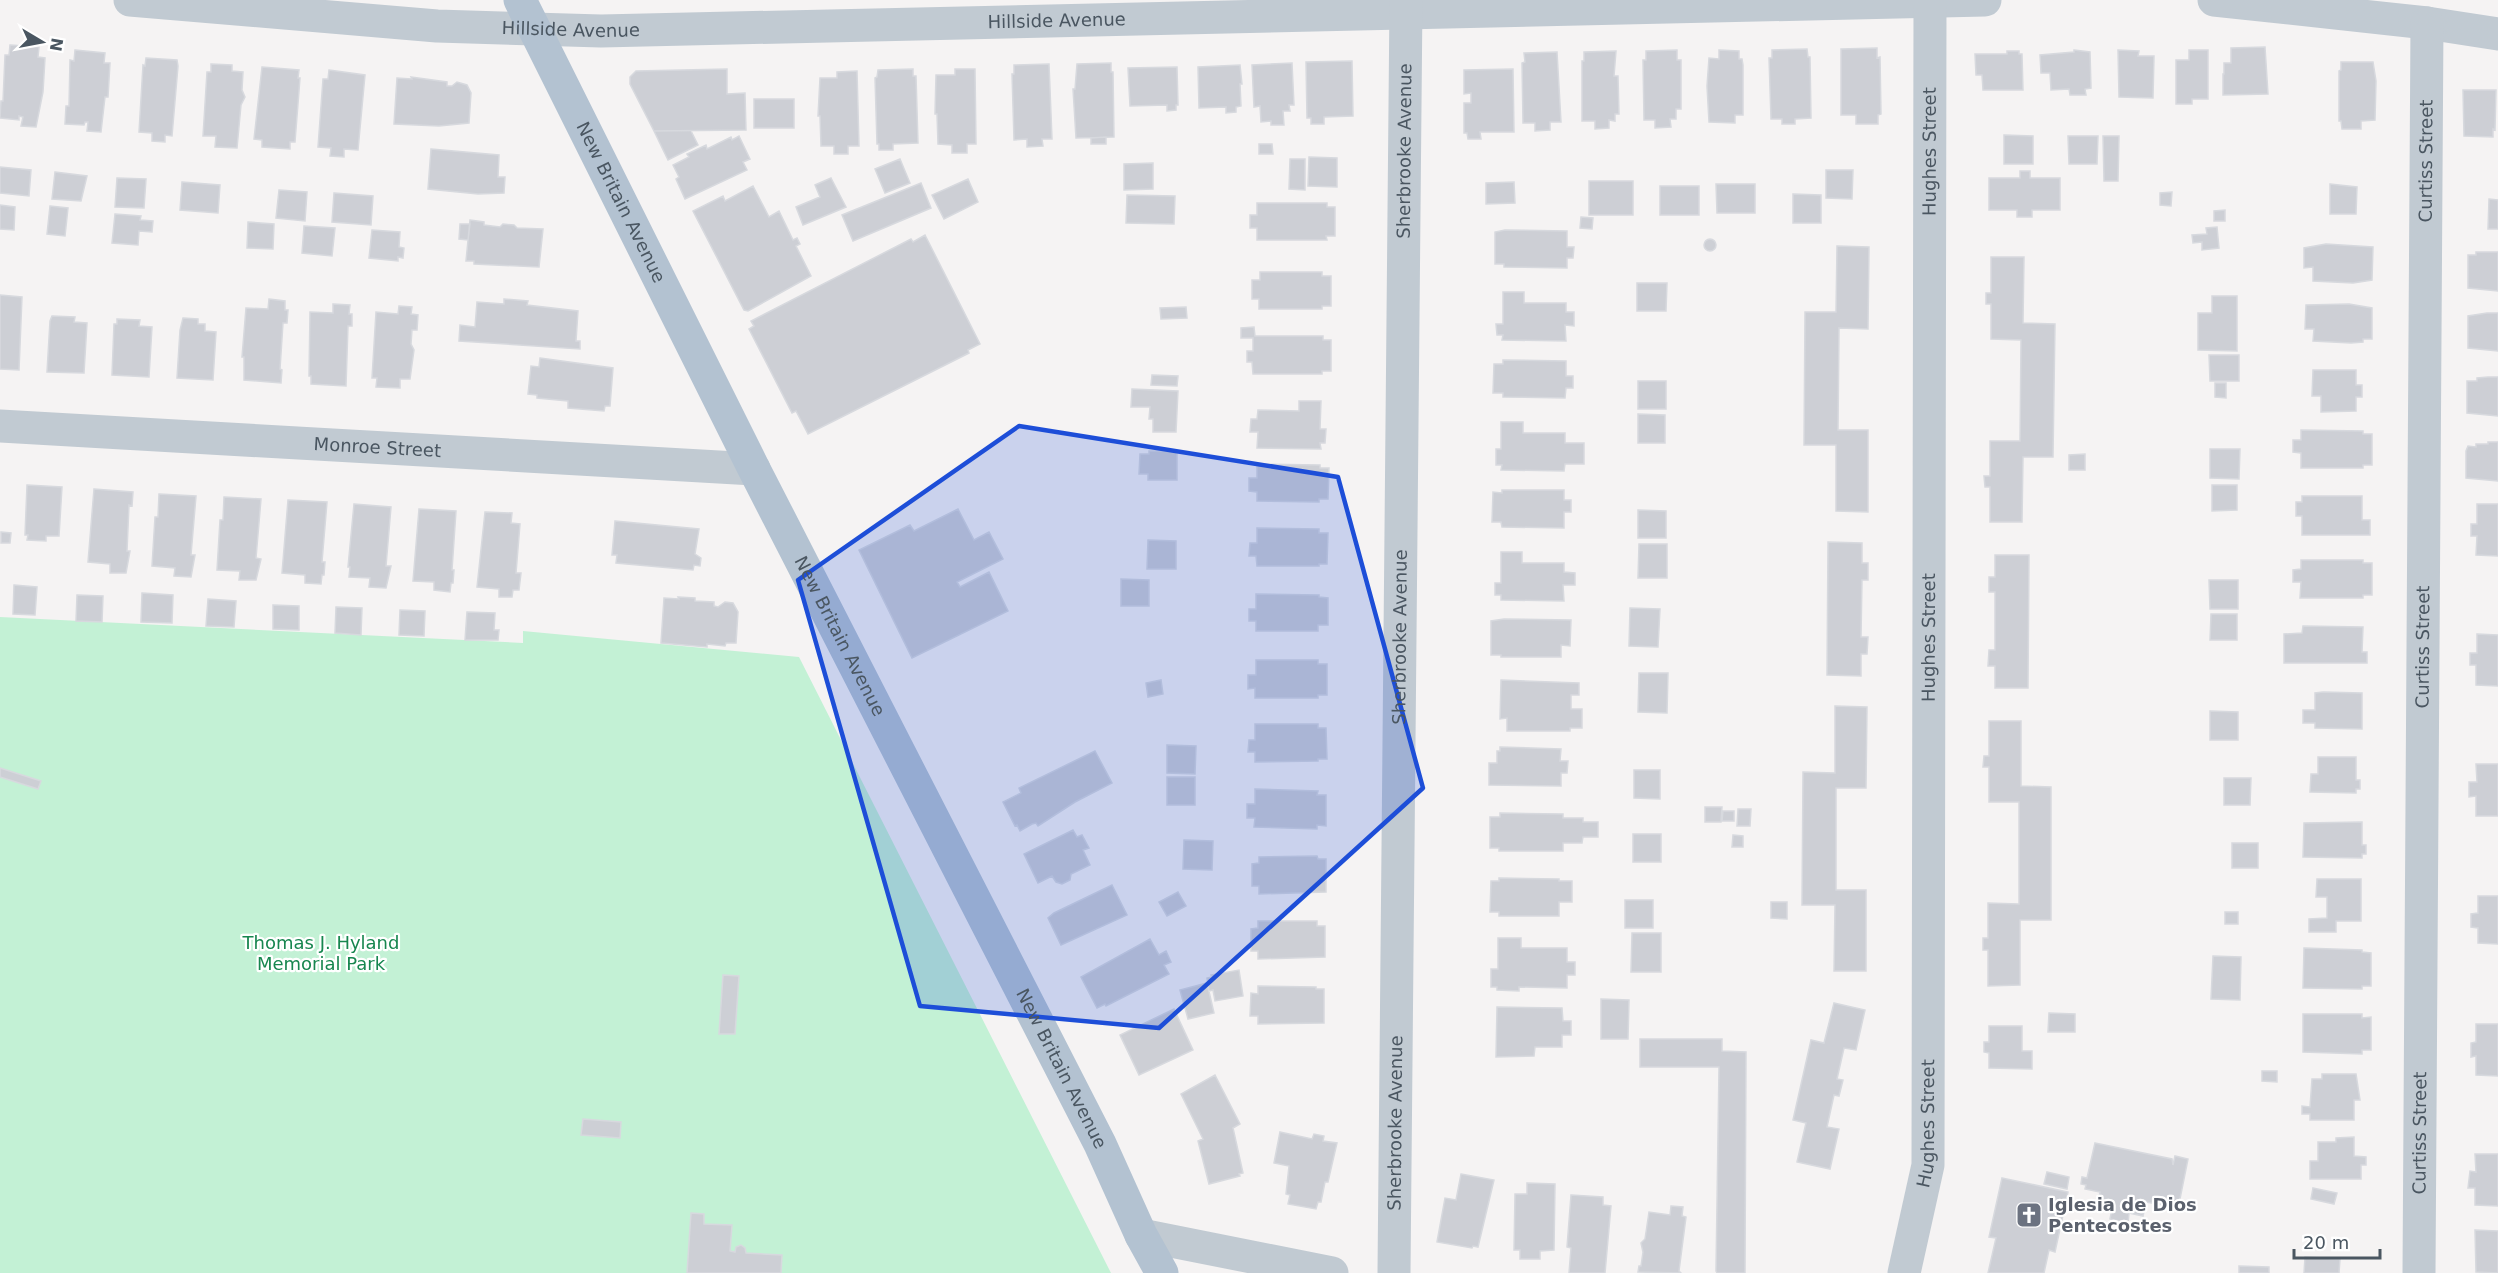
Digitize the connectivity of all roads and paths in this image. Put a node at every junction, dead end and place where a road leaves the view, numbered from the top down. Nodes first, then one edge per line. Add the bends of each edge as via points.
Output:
1 (130, 0) edge
2 (520, 0) edge
3 (1985, 0) edge
4 (2214, 0) edge
5 (1930, 2) junction
6 (1406, 7) edge
7 (2427, 23) junction
8 (536, 30) junction
9 (2498, 34) edge
10 (0, 426) edge
11 (754, 469) junction
12 (1141, 1234) junction
13 (1162, 1273) edge
14 (1332, 1273) edge
15 (1394, 1273) edge
16 (1904, 1273) edge
17 (2419, 1273) edge

1 - 8 street, Hillside Avenue via 437,26
2 - 8 main road, New Britain Avenue
3 - 5 street, Hillside Avenue
4 - 7 street
5 - 6 street, Hillside Avenue
5 - 16 street, Hughes Street via 1928,1165
6 - 8 street, Hillside Avenue
6 - 15 street, Sherbrooke Avenue
7 - 9 street
7 - 17 street, Curtiss Street
8 - 11 main road, New Britain Avenue
10 - 11 street, Monroe Street
11 - 12 main road, New Britain Avenue via 1100,1144
12 - 13 main road, New Britain Avenue
12 - 14 street

